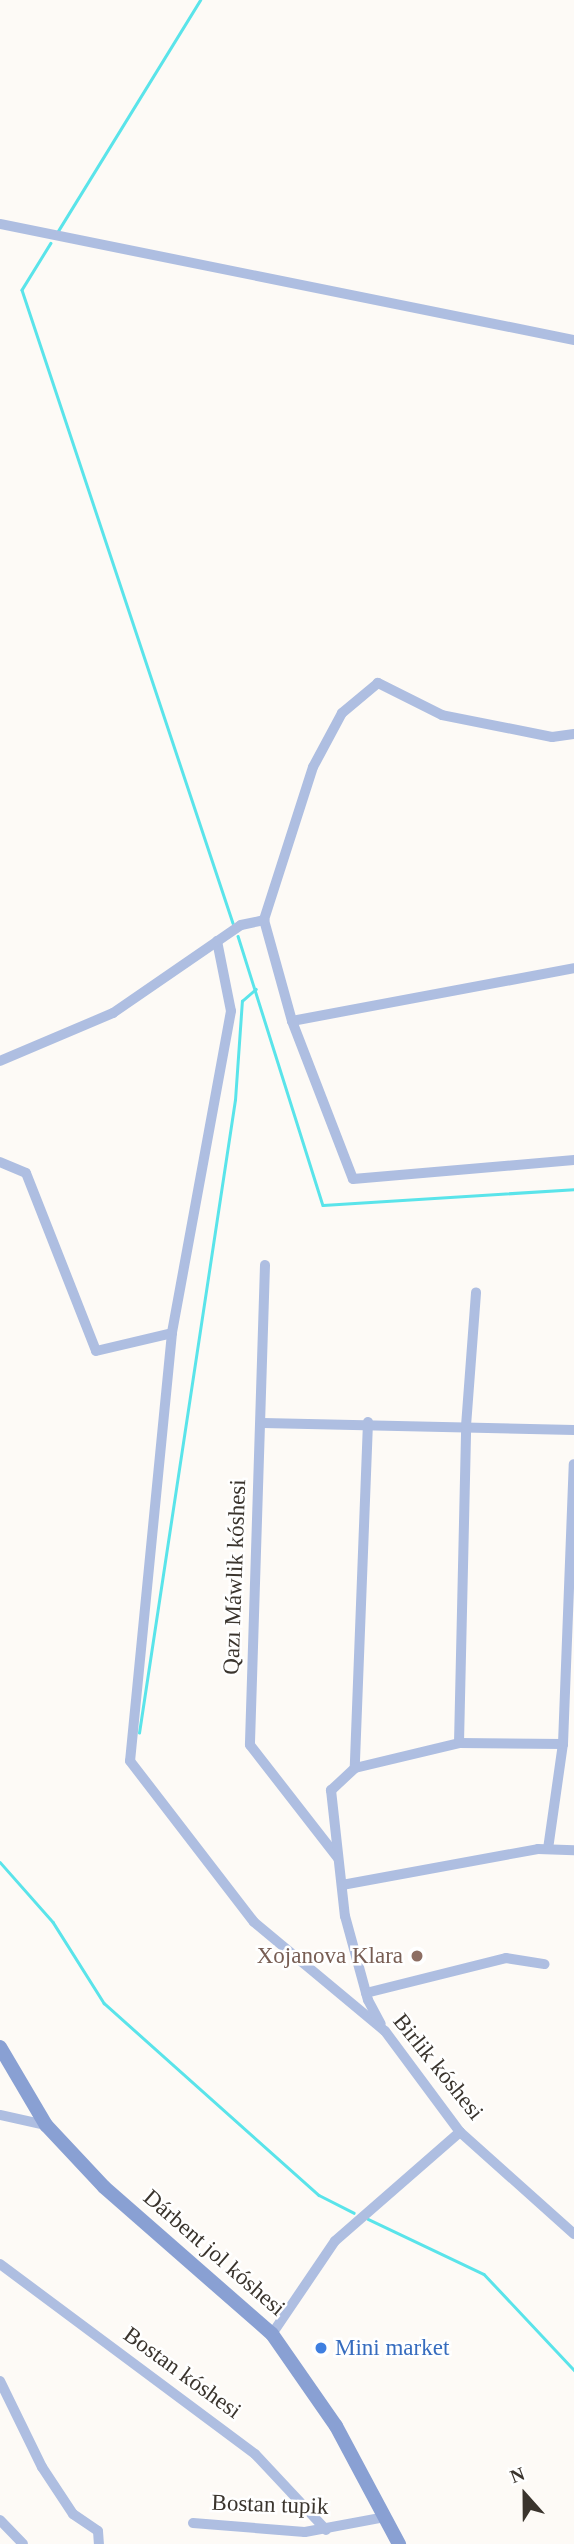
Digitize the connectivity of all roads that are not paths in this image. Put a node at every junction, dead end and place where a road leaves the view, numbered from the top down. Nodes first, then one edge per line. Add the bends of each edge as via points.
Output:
1 (0, 224) edge
2 (574, 340) edge
3 (574, 734) edge
4 (264, 920) junction
5 (217, 941) junction
6 (574, 968) edge
7 (292, 1021) junction
8 (0, 1061) edge
9 (574, 1160) edge
10 (0, 1162) edge
11 (265, 1265) dead end
12 (476, 1292) dead end
13 (172, 1333) junction
14 (368, 1422) junction
15 (262, 1423) junction
16 (466, 1426) junction
17 (574, 1430) edge
18 (574, 1464) edge
19 (459, 1743) junction
20 (563, 1744) junction
21 (355, 1768) junction
22 (548, 1849) junction
23 (574, 1850) edge
24 (340, 1860) junction
25 (342, 1885) junction
26 (545, 1964) dead end
27 (366, 1993) junction
28 (385, 2031) junction
29 (0, 2047) edge
30 (0, 2115) edge
31 (46, 2125) junction
32 (460, 2132) junction
33 (574, 2234) edge
34 (0, 2264) edge
35 (272, 2333) junction
36 (0, 2381) edge
37 (385, 2517) junction
38 (0, 2520) edge
39 (193, 2523) dead end
40 (326, 2530) junction
41 (23, 2544) edge
42 (99, 2544) edge
43 (399, 2544) edge

1 - 2 street
3 - 4 street via 552,737 442,715 378,683 342,713 313,767
4 - 5 street via 241,925
4 - 7 street
5 - 8 street via 113,1013
5 - 13 street via 231,1011
6 - 7 street
7 - 9 street via 354,1179
10 - 13 street via 26,1173 96,1351
11 - 15 street, Qazı Máwlik kóshesi
12 - 16 street
13 - 28 street, Birlik kóshesi via 132,1693 133,1769 254,1922
14 - 15 street
14 - 16 street
14 - 21 street
15 - 24 street, Qazı Máwlik kóshesi via 250,1745
16 - 17 street
16 - 19 street
18 - 20 street
19 - 20 street
19 - 21 street
20 - 22 street
21 - 24 street via 331,1790
22 - 23 street
22 - 25 street
24 - 25 street
25 - 27 street
26 - 27 street via 506,1958
27 - 28 street
28 - 32 street, Birlik kóshesi
29 - 31 main road, Dárbent jol kóshesi
30 - 31 street
31 - 35 main road, Dárbent jol kóshesi via 104,2187
32 - 33 street, Birlik kóshesi
32 - 35 street via 335,2241
34 - 40 street, Bostan kóshesi via 247,2447
35 - 37 main road, Dárbent jol kóshesi via 311,2385
36 - 42 street via 42,2467 73,2514 98,2531
37 - 40 street, Bostan tupik
37 - 43 main road, Dárbent jol kóshesi
38 - 41 street
39 - 40 street, Bostan tupik

